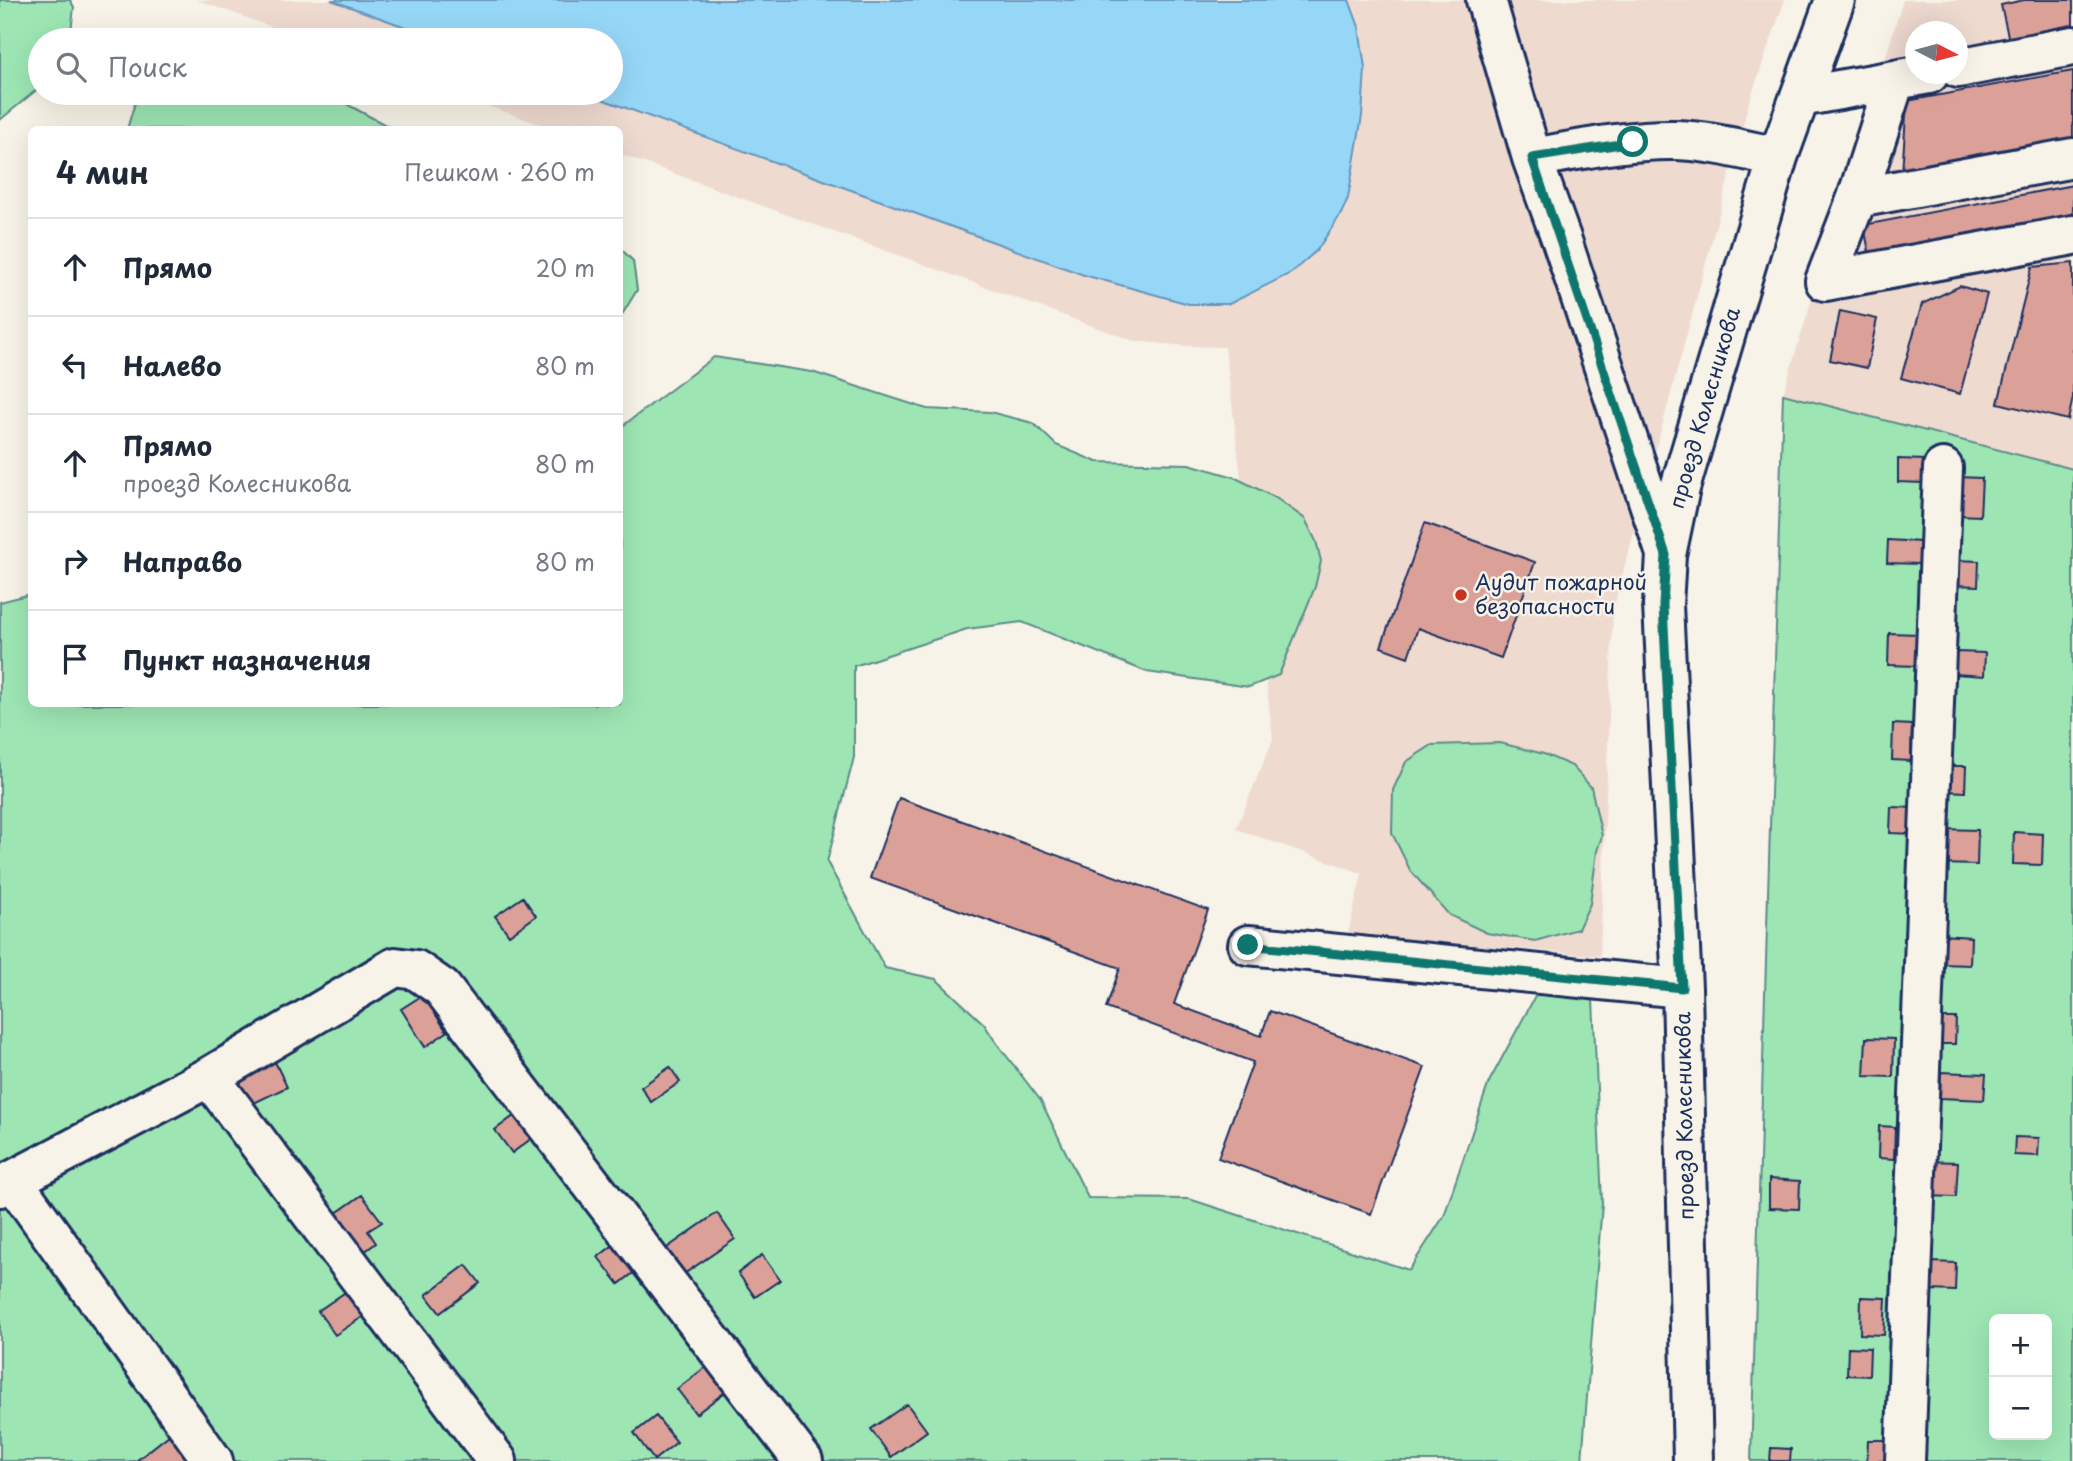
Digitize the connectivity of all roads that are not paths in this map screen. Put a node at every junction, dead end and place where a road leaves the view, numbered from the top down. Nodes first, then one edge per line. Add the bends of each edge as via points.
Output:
1 (1486, 0) edge
2 (1835, 0) edge
3 (2073, 46) edge
4 (1968, 66) edge
5 (1905, 78) edge
6 (1909, 84) edge
7 (1800, 97) junction
8 (1777, 157) junction
9 (1532, 158) junction
10 (2073, 158) edge
11 (1857, 198) junction
12 (2073, 235) edge
13 (1943, 468) dead end
14 (1666, 555) junction
15 (1248, 945) dead end
16 (1682, 988) junction
17 (209, 1077) junction
18 (6, 1184) edge
19 (213, 1461) edge
20 (498, 1461) edge
21 (803, 1461) edge
22 (1693, 1461) edge
23 (1905, 1461) edge

1 - 9 street
2 - 7 street, проезд Колесникова
3 - 4 street
5 - 7 street
6 - 11 street
7 - 8 street, проезд Колесникова
8 - 9 street via 1678,140 1633,142
8 - 14 street, проезд Колесникова via 1680,488
9 - 14 street
10 - 11 street
11 - 12 street via 1825,281
13 - 23 street
14 - 16 street, проезд Колесникова via 1663,605
15 - 16 street
16 - 22 street, проезд Колесникова
17 - 18 street
17 - 20 street
17 - 21 street via 394,967 416,970 442,988
18 - 19 street

